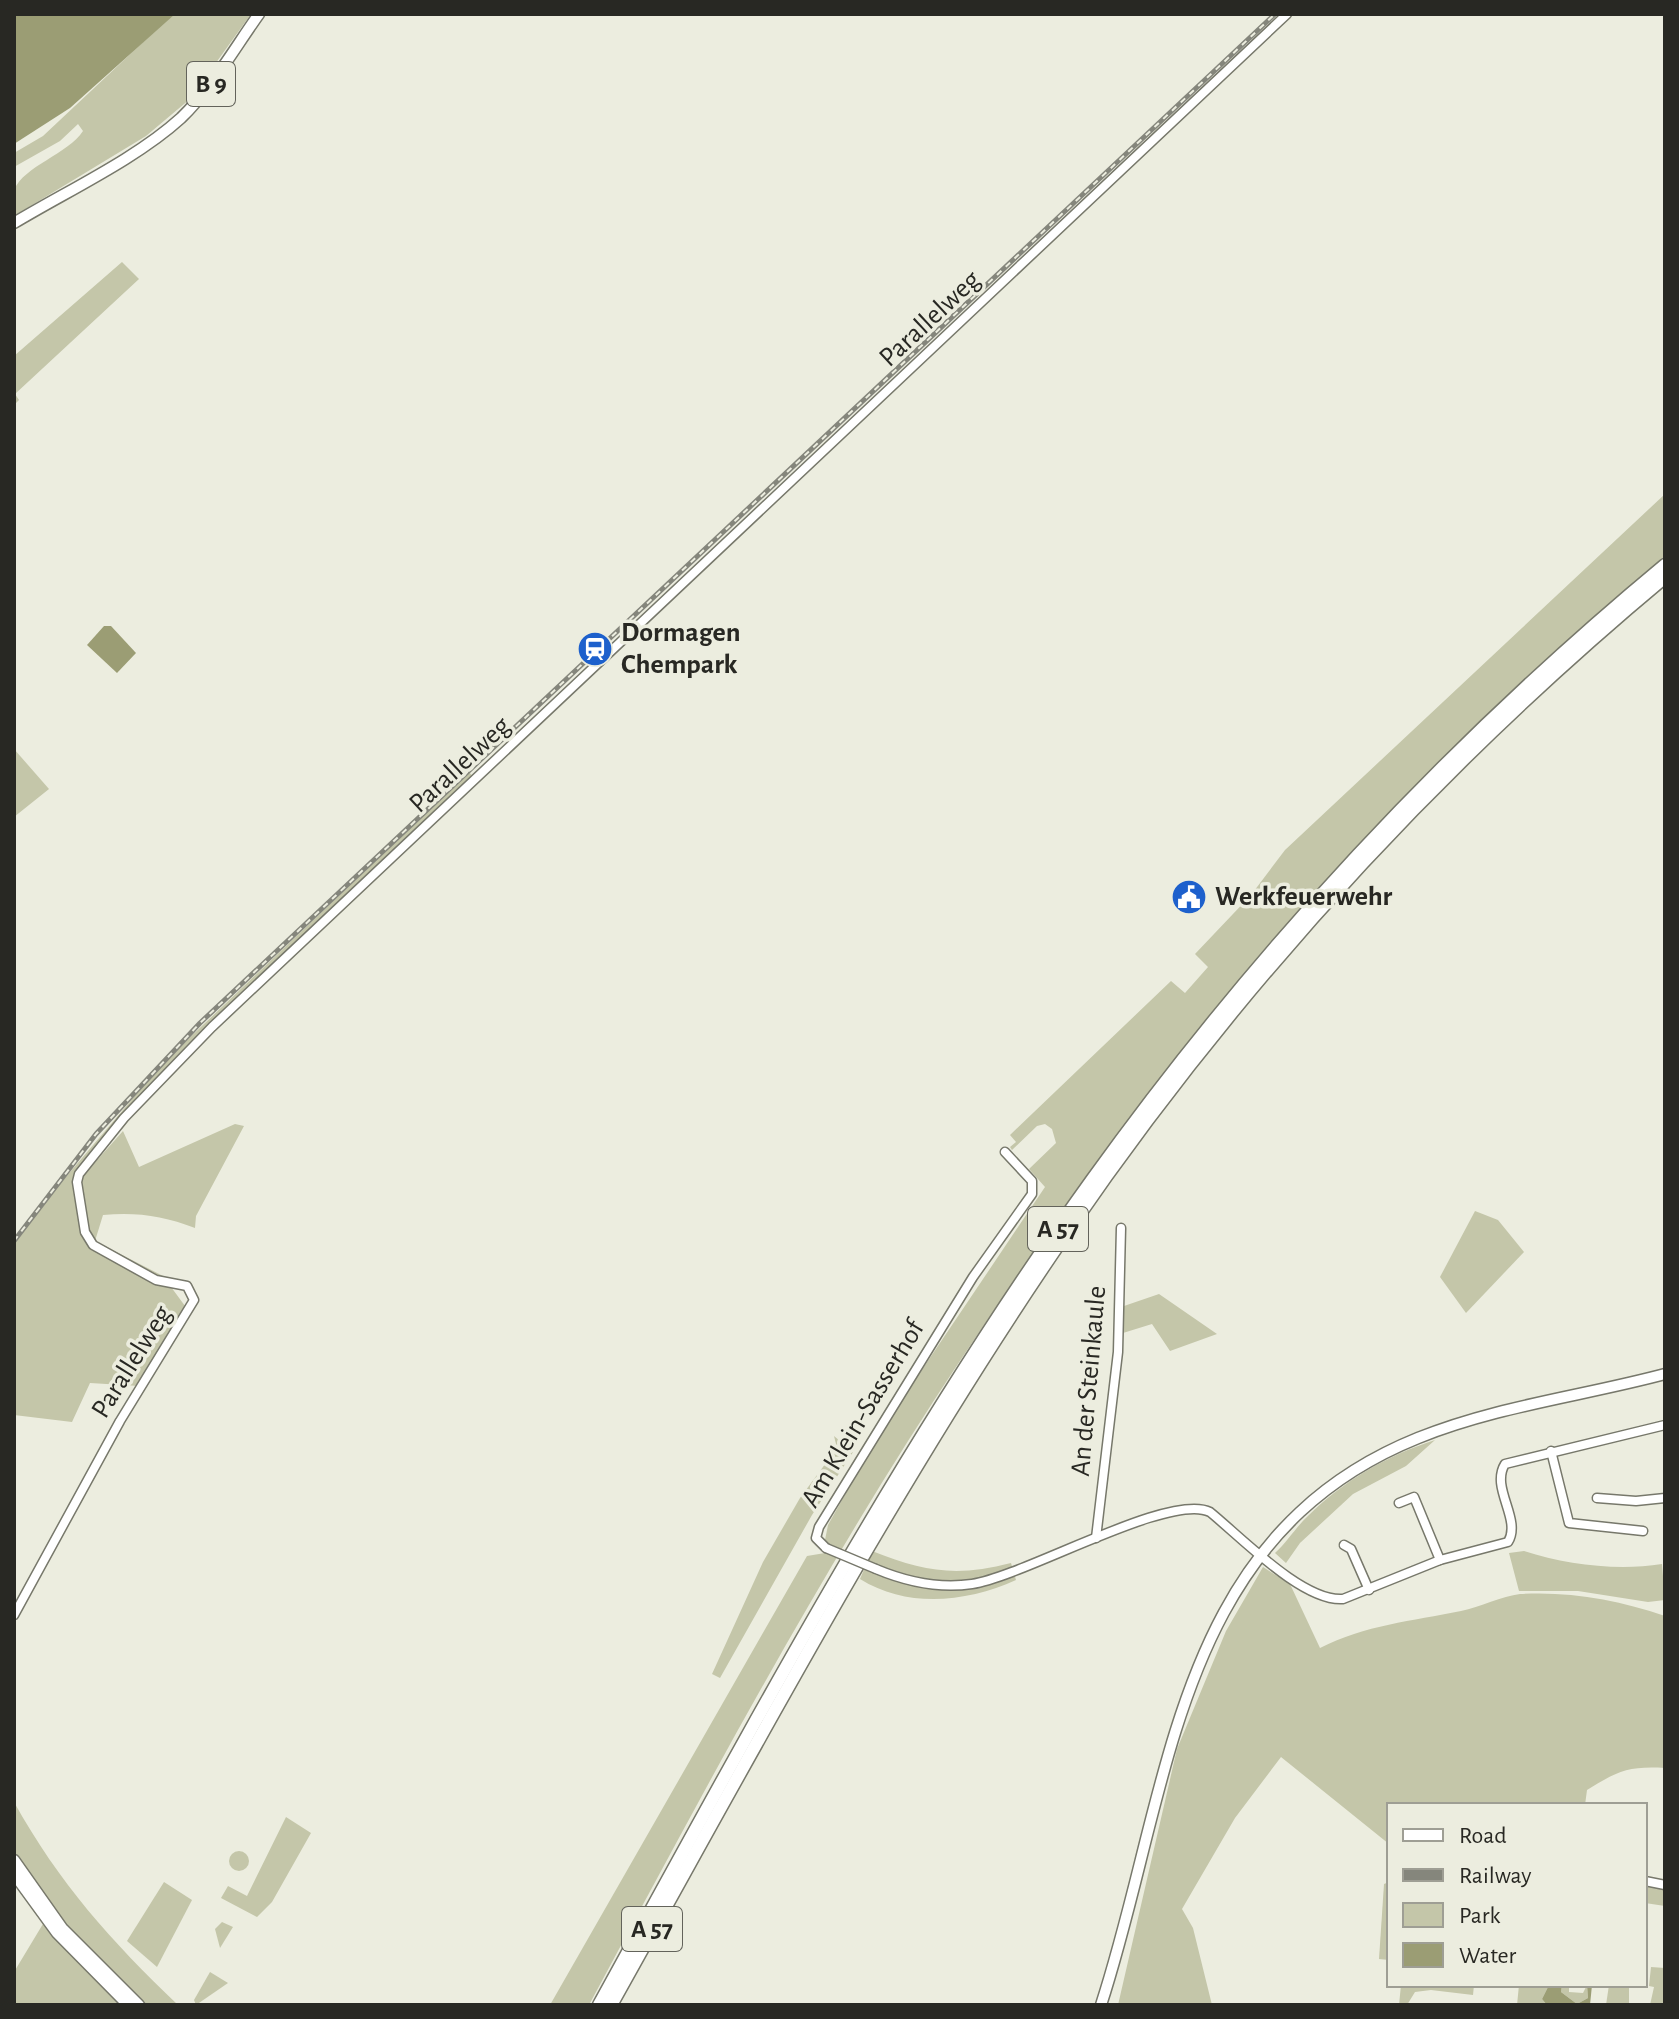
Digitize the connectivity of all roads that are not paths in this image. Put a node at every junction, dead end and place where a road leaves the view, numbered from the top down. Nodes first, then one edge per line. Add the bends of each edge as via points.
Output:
1 (259, 14) edge
2 (1287, 14) edge
3 (14, 223) edge
4 (1665, 565) edge
5 (1665, 577) edge
6 (1005, 1152) dead end
7 (1121, 1228) dead end
8 (1665, 1374) edge
9 (1665, 1425) edge
10 (1551, 1451) junction
11 (1597, 1498) dead end
12 (1665, 1498) edge
13 (1399, 1503) dead end
14 (1643, 1531) dead end
15 (1096, 1538) junction
16 (1344, 1545) dead end
17 (1262, 1553) junction
18 (1440, 1560) junction
19 (1369, 1590) junction
20 (14, 1615) edge
21 (14, 1860) edge
22 (14, 1874) edge
23 (128, 2005) edge
24 (139, 2005) edge
25 (599, 2005) edge
26 (611, 2005) edge
27 (1101, 2005) edge

1 - 3 main road, B 9 via 179,119
2 - 20 street, Parallelweg via 190,1048 106,1140 79,1174 86,1238 156,1280 187,1286 194,1300 120,1421
4 - 25 highway, A 57 via 1532,681 1383,827 1269,953 1136,1120 1027,1274 867,1531
5 - 26 highway, A 57 via 1537,689 1389,835 1279,957 1143,1126 1037,1277 906,1485
6 - 15 street, Am Klein-Sasserhof, bridge via 1032,1181 1032,1194 965,1290 816,1538 826,1548 916,1583 971,1584
7 - 15 street, An der Steinkaule via 1118,1352
8 - 17 main road via 1479,1418 1403,1444 1320,1496
9 - 10 street
10 - 14 street via 1569,1523
10 - 18 street via 1502,1468 1513,1532 1508,1542
11 - 12 street
13 - 18 street via 1417,1496
15 - 17 street, Am Klein-Sasserhof via 1197,1507
16 - 19 street via 1351,1549
17 - 19 street via 1318,1597 1343,1599
17 - 27 main road via 1221,1613 1187,1693
18 - 19 street
21 - 24 main road via 62,1928
22 - 23 main road via 57,1933

